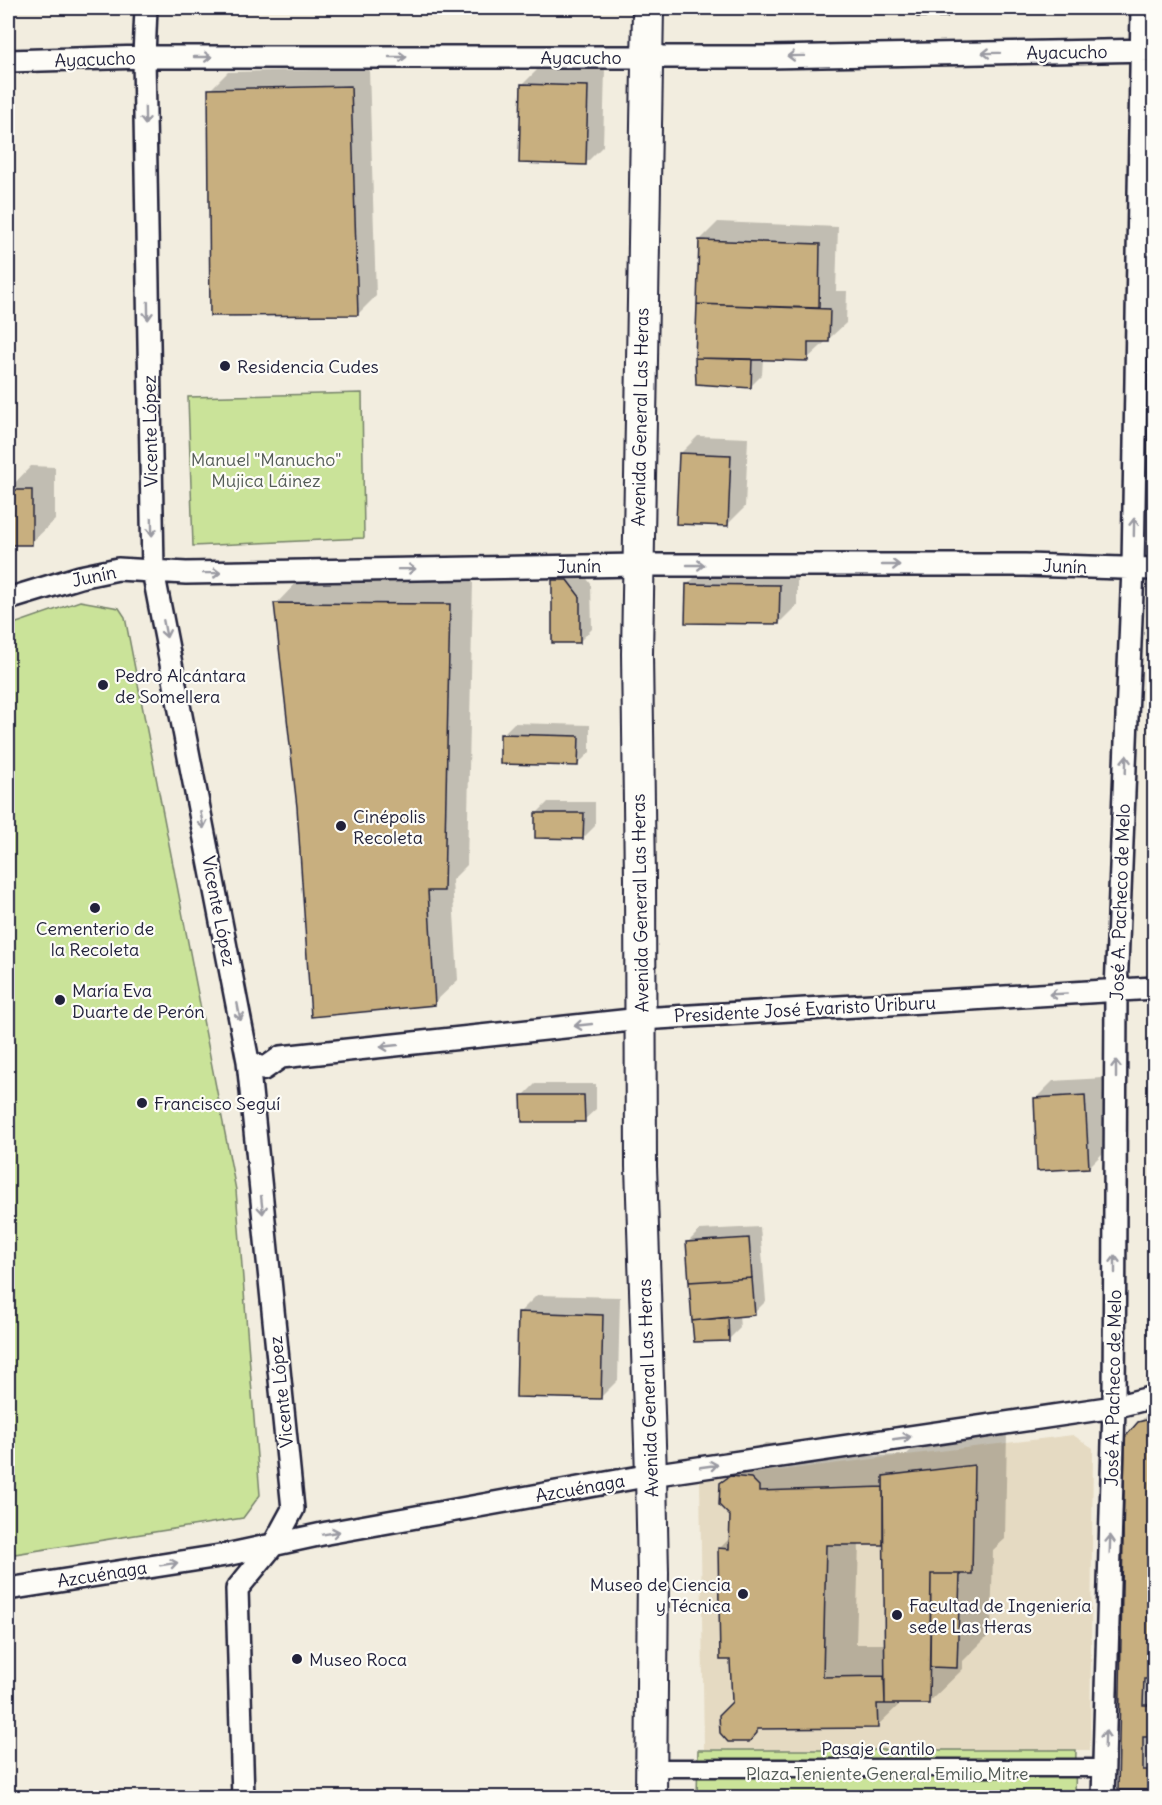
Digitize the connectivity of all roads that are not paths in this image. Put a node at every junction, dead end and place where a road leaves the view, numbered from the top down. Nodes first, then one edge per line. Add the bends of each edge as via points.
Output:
1 (146, 8) edge
2 (648, 8) edge
3 (1142, 8) edge
4 (1148, 50) edge
5 (144, 57) junction
6 (647, 57) junction
7 (8, 61) edge
8 (637, 565) junction
9 (1133, 568) junction
10 (1155, 568) edge
11 (153, 572) junction
12 (8, 599) edge
13 (1155, 988) edge
14 (1116, 991) junction
15 (641, 1019) junction
16 (248, 1061) junction
17 (1155, 1397) edge
18 (1114, 1407) junction
19 (651, 1475) junction
20 (274, 1544) junction
21 (8, 1589) edge
22 (653, 1767) junction
23 (1104, 1768) junction
24 (243, 1797) edge
25 (651, 1797) edge
26 (1103, 1797) edge

1 - 5 street, Vicente López
2 - 6 main road, Avenida General Las Heras
3 - 4 street, José A. Pacheco de Melo
4 -> 6 street, Ayacucho
9 -> 4 street, José A. Pacheco de Melo
5 -> 6 street, Ayacucho
5 - 7 street, Ayacucho
5 -> 11 street, Vicente López
6 - 8 main road, Avenida General Las Heras
8 -> 9 street, Junín
11 -> 8 street, Junín
8 - 15 main road, Avenida General Las Heras
9 - 10 street, Junín
14 -> 9 street, José A. Pacheco de Melo
11 - 12 street, Junín via 118,569
11 -> 16 street, Vicente López
13 - 14 street, Presidente José Evaristo Uriburu
14 -> 15 street, Presidente José Evaristo Uriburu
18 -> 14 street, José A. Pacheco de Melo
15 -> 16 street, Presidente José Evaristo Uriburu via 281,1057 264,1070
15 - 19 main road, Avenida General Las Heras via 640,1166
16 -> 20 street, Vicente López via 292,1509
17 - 18 street, Azcuénaga
19 -> 18 street, Azcuénaga
23 -> 18 street, José A. Pacheco de Melo
20 -> 19 street, Azcuénaga
19 - 22 main road, Avenida General Las Heras
21 -> 20 street, Azcuénaga
20 - 24 street, Vicente López via 237,1589
22 - 23 street, Pasaje Cantilo
22 - 25 main road, Avenida General Las Heras
23 - 26 street, José A. Pacheco de Melo

